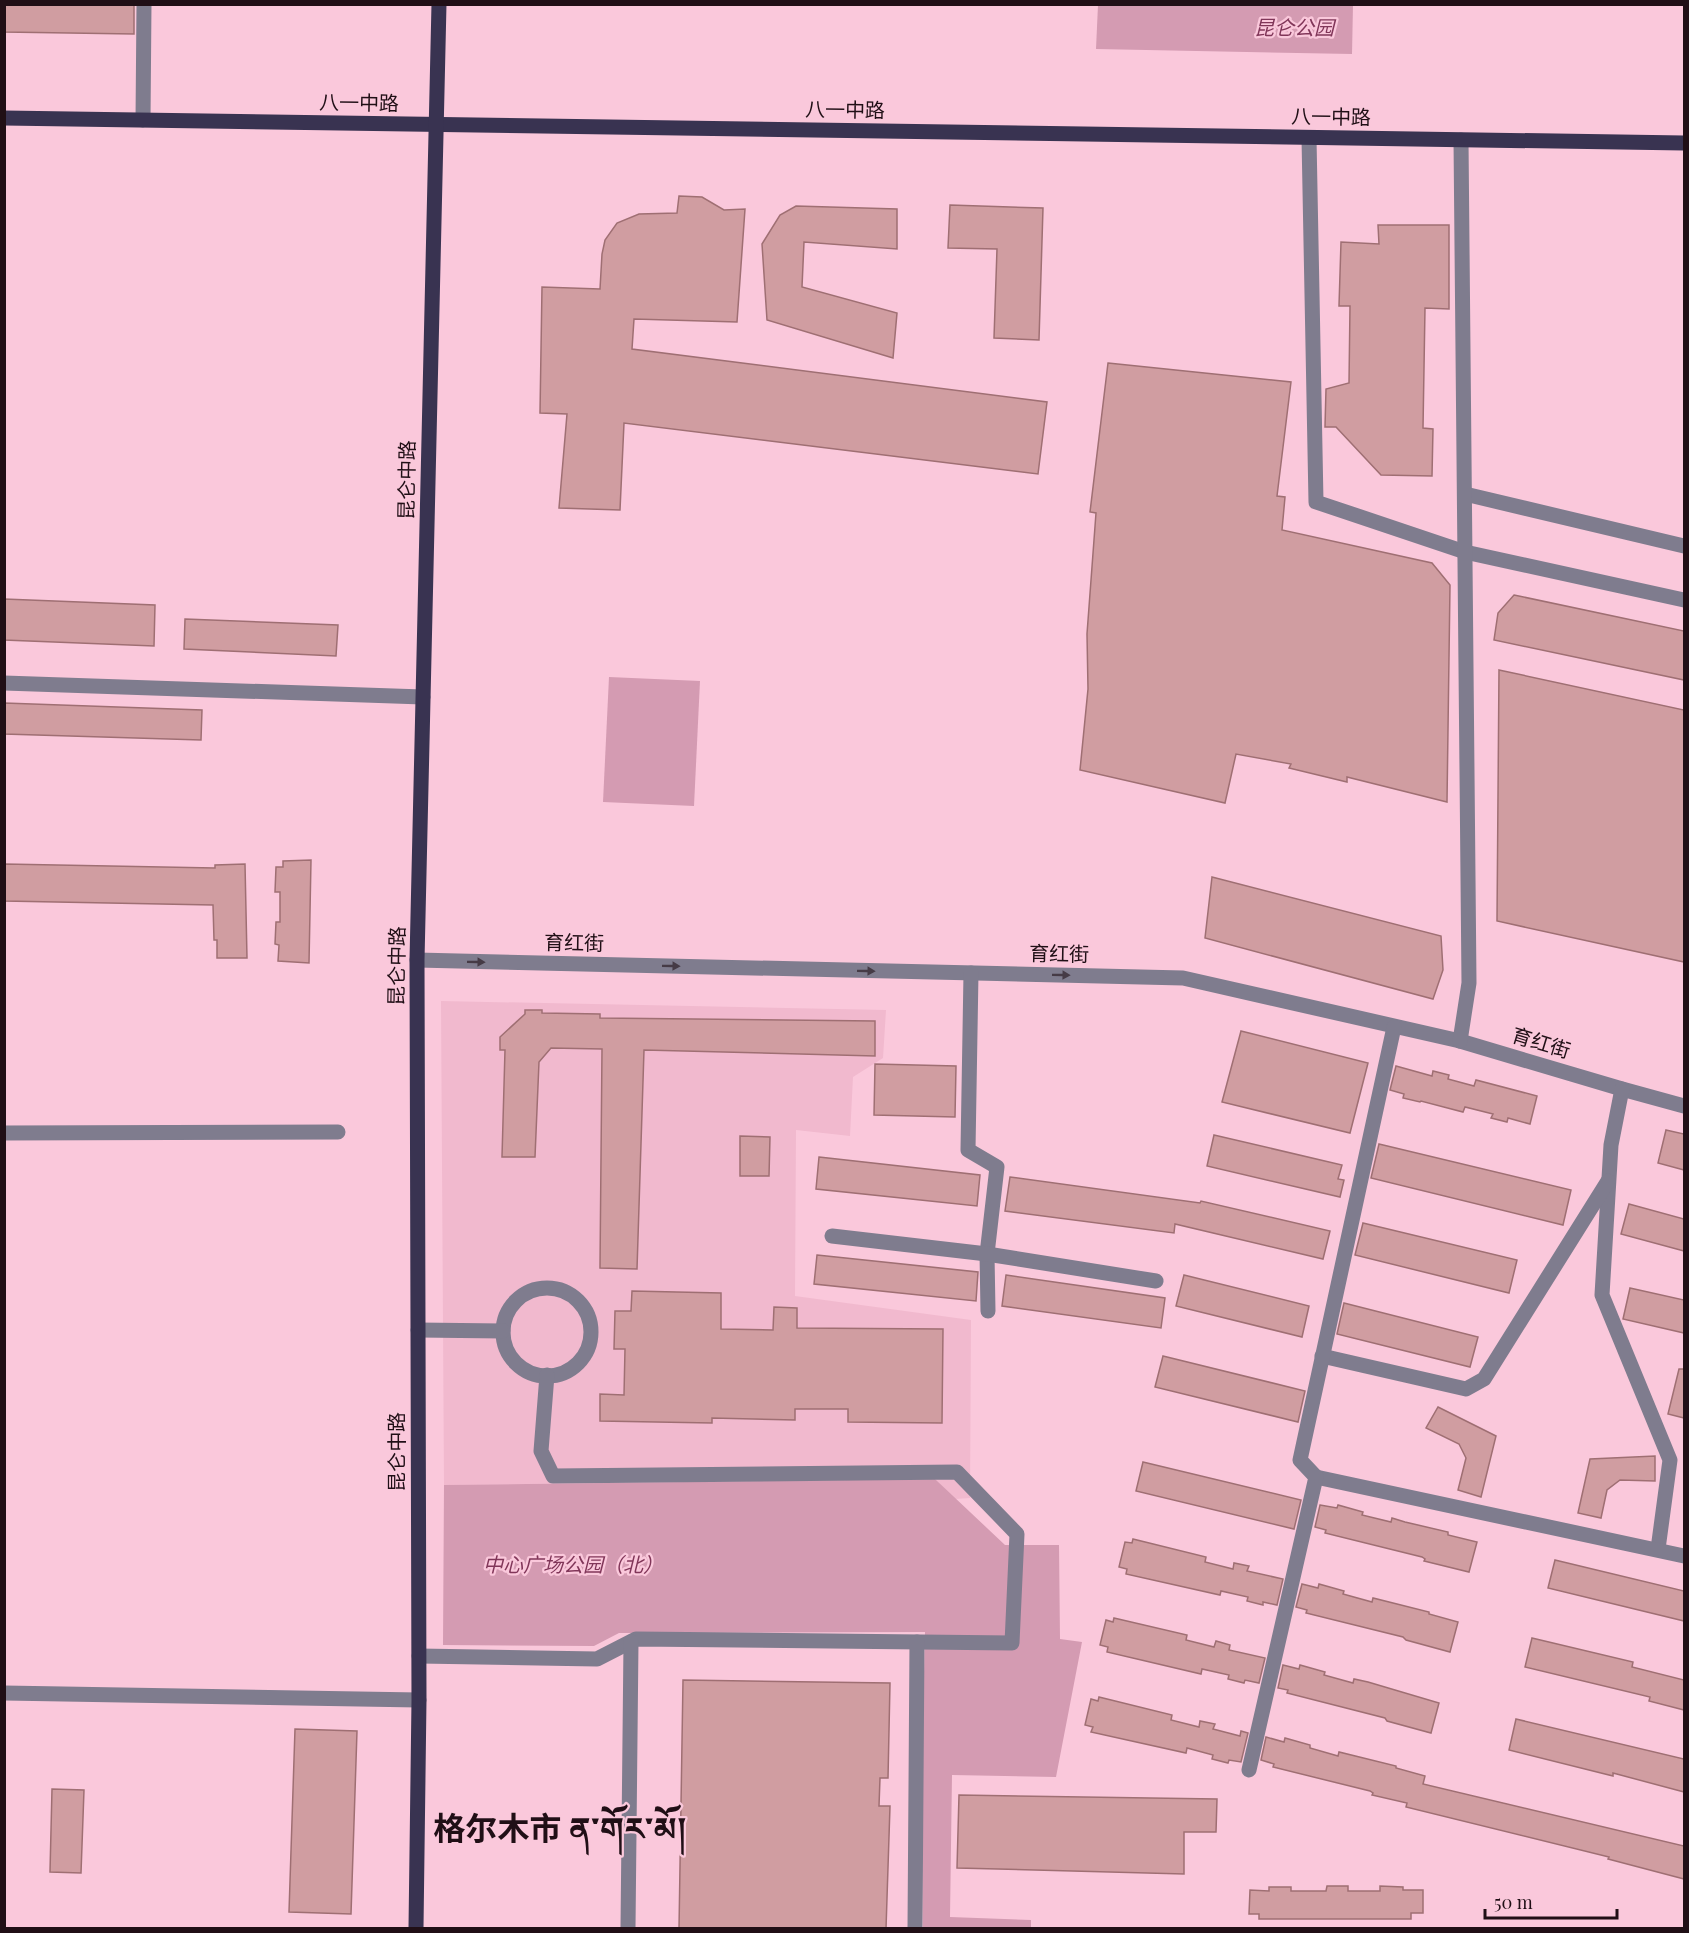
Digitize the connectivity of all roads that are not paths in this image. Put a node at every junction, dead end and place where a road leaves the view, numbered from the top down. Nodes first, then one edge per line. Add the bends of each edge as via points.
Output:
1 (144, 4) edge
2 (439, 4) edge
3 (4, 117) edge
4 (143, 120) junction
5 (436, 125) junction
6 (1309, 138) junction
7 (1461, 140) junction
8 (1684, 143) edge
9 (1465, 494) junction
10 (1684, 546) edge
11 (1465, 552) junction
12 (1684, 600) edge
13 (4, 683) edge
14 (423, 697) junction
15 (417, 960) junction
16 (971, 973) junction
17 (1394, 1027) junction
18 (1460, 1041) junction
19 (1622, 1089) junction
20 (1684, 1106) edge
21 (338, 1132) dead end
22 (4, 1133) edge
23 (1609, 1180) junction
24 (832, 1236) dead end
25 (987, 1254) junction
26 (1156, 1281) dead end
27 (988, 1311) dead end
28 (418, 1330) junction
29 (503, 1331) junction
30 (1322, 1356) junction
31 (547, 1375) junction
32 (1316, 1477) junction
33 (1658, 1549) junction
34 (1684, 1556) edge
35 (631, 1642) junction
36 (917, 1642) junction
37 (419, 1656) junction
38 (4, 1693) edge
39 (419, 1700) junction
40 (1249, 1770) dead end
41 (416, 1929) edge
42 (628, 1929) edge
43 (915, 1929) edge

1 - 4 street
2 - 5 main road, 昆仑中路
3 - 4 main road, 八一中路
4 - 5 main road, 八一中路
5 - 6 main road, 八一中路
5 - 14 main road, 昆仑中路
6 - 7 main road, 八一中路
6 - 11 street via 1316,502
7 - 8 main road, 八一中路
7 - 9 street
9 - 10 street
9 - 11 street
11 - 12 street
11 - 18 street via 1469,983
13 - 14 street
14 - 15 main road, 昆仑中路
15 -> 16 street, 育红街
15 - 28 main road, 昆仑中路
16 -> 17 street, 育红街 via 1183,978
16 - 25 street via 968,1150 997,1167
17 - 18 street, 育红街
17 - 30 street
18 - 19 street, 育红街
19 - 20 street, 育红街
19 - 23 street
21 - 22 street
23 - 30 street via 1484,1379 1466,1389
23 - 33 street via 1602,1295 1670,1460
24 - 25 street
25 - 26 street
25 - 27 street
28 - 29 street
28 - 37 main road, 昆仑中路
29 - 31 street via 511,1357 521,1367
29 - 31 street via 512,1306 534,1290 548,1288 576,1298 591,1324 591,1340 575,1365 562,1373
30 - 32 street via 1300,1460
31 - 36 street via 541,1451 553,1476 957,1472 1017,1534 1012,1643
32 - 33 street
32 - 40 street
33 - 34 street
35 - 36 street
35 - 37 street via 597,1659
35 - 42 street
36 - 43 street
37 - 39 main road, 昆仑中路
38 - 39 street
39 - 41 main road, 昆仑中路

